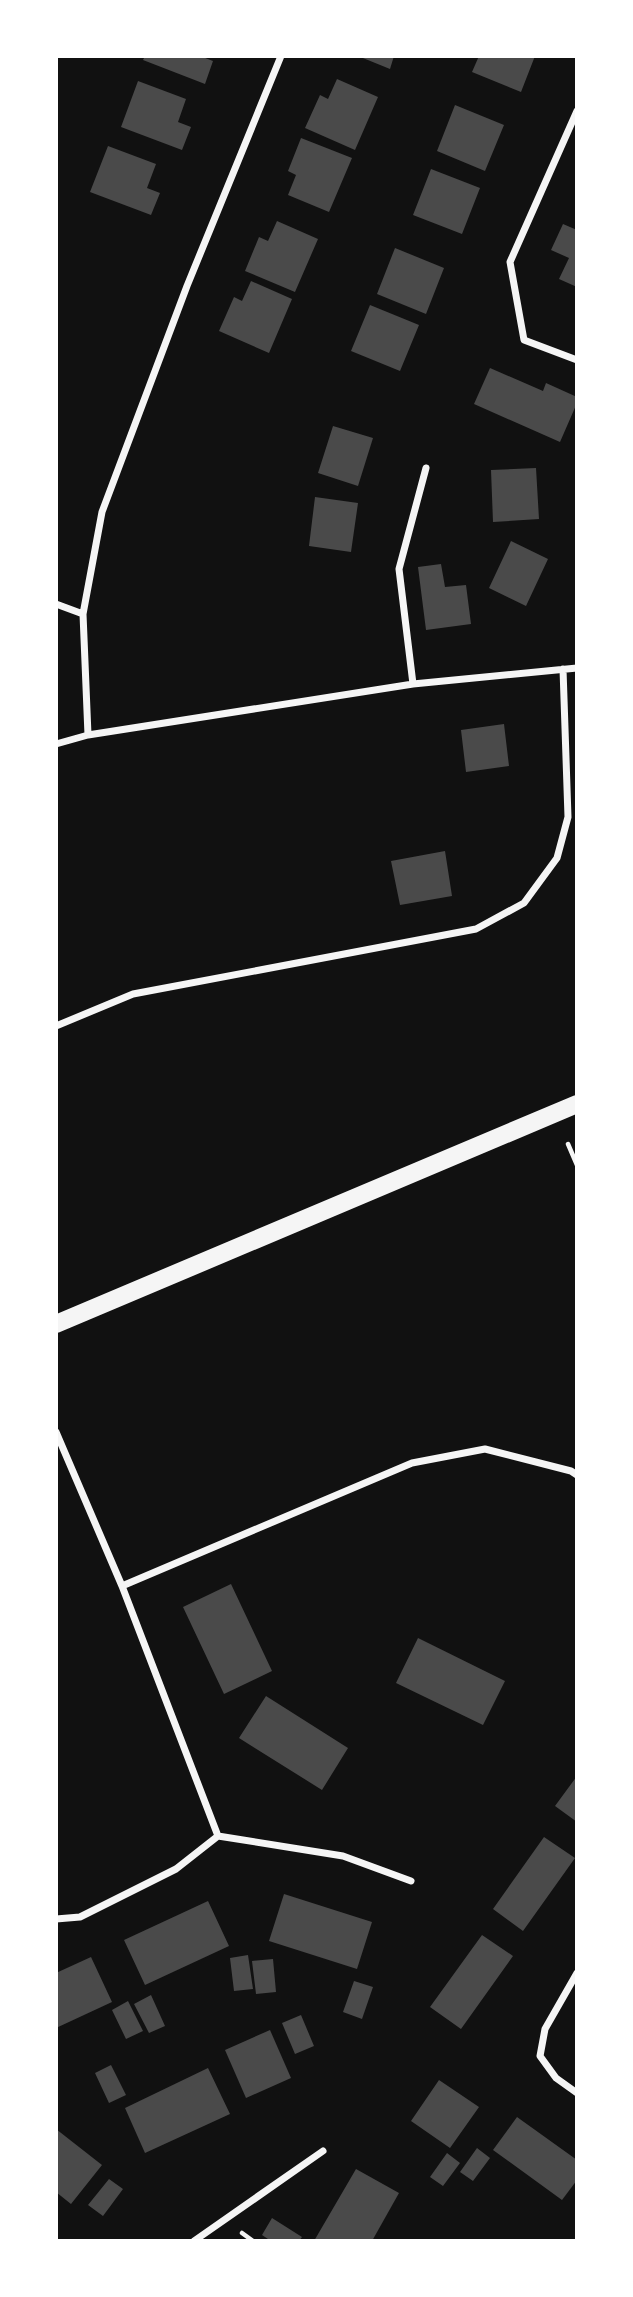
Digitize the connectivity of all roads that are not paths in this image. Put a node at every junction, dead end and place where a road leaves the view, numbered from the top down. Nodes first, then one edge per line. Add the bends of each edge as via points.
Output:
1 (281, 56) edge
2 (577, 111) edge
3 (577, 360) edge
4 (426, 468) dead end
5 (56, 604) edge
6 (83, 614) junction
7 (577, 668) edge
8 (563, 669) junction
9 (413, 684) junction
10 (89, 735) junction
11 (56, 744) edge
12 (56, 1026) edge
13 (577, 1104) edge
14 (56, 1324) edge
15 (56, 1432) edge
16 (577, 1462) edge
17 (574, 1473) edge
18 (122, 1586) junction
19 (218, 1836) junction
20 (411, 1881) dead end
21 (56, 1919) edge
22 (577, 1973) edge
23 (577, 2093) edge
24 (323, 2151) dead end
25 (194, 2241) edge

1 - 6 street via 102,512
2 - 3 street via 510,262 524,340
4 - 9 street via 399,569
5 - 6 street
6 - 10 street
7 - 8 street
8 - 9 street
8 - 12 street via 568,817 557,858 524,904 476,929 133,994
9 - 10 street
10 - 11 street
13 - 14 main road
15 - 18 street
16 - 17 street
17 - 18 street via 485,1449 412,1463
18 - 19 street
19 - 20 street via 343,1856
19 - 21 street via 176,1869 80,1917
22 - 23 street via 545,2029 540,2056 556,2078
24 - 25 street

